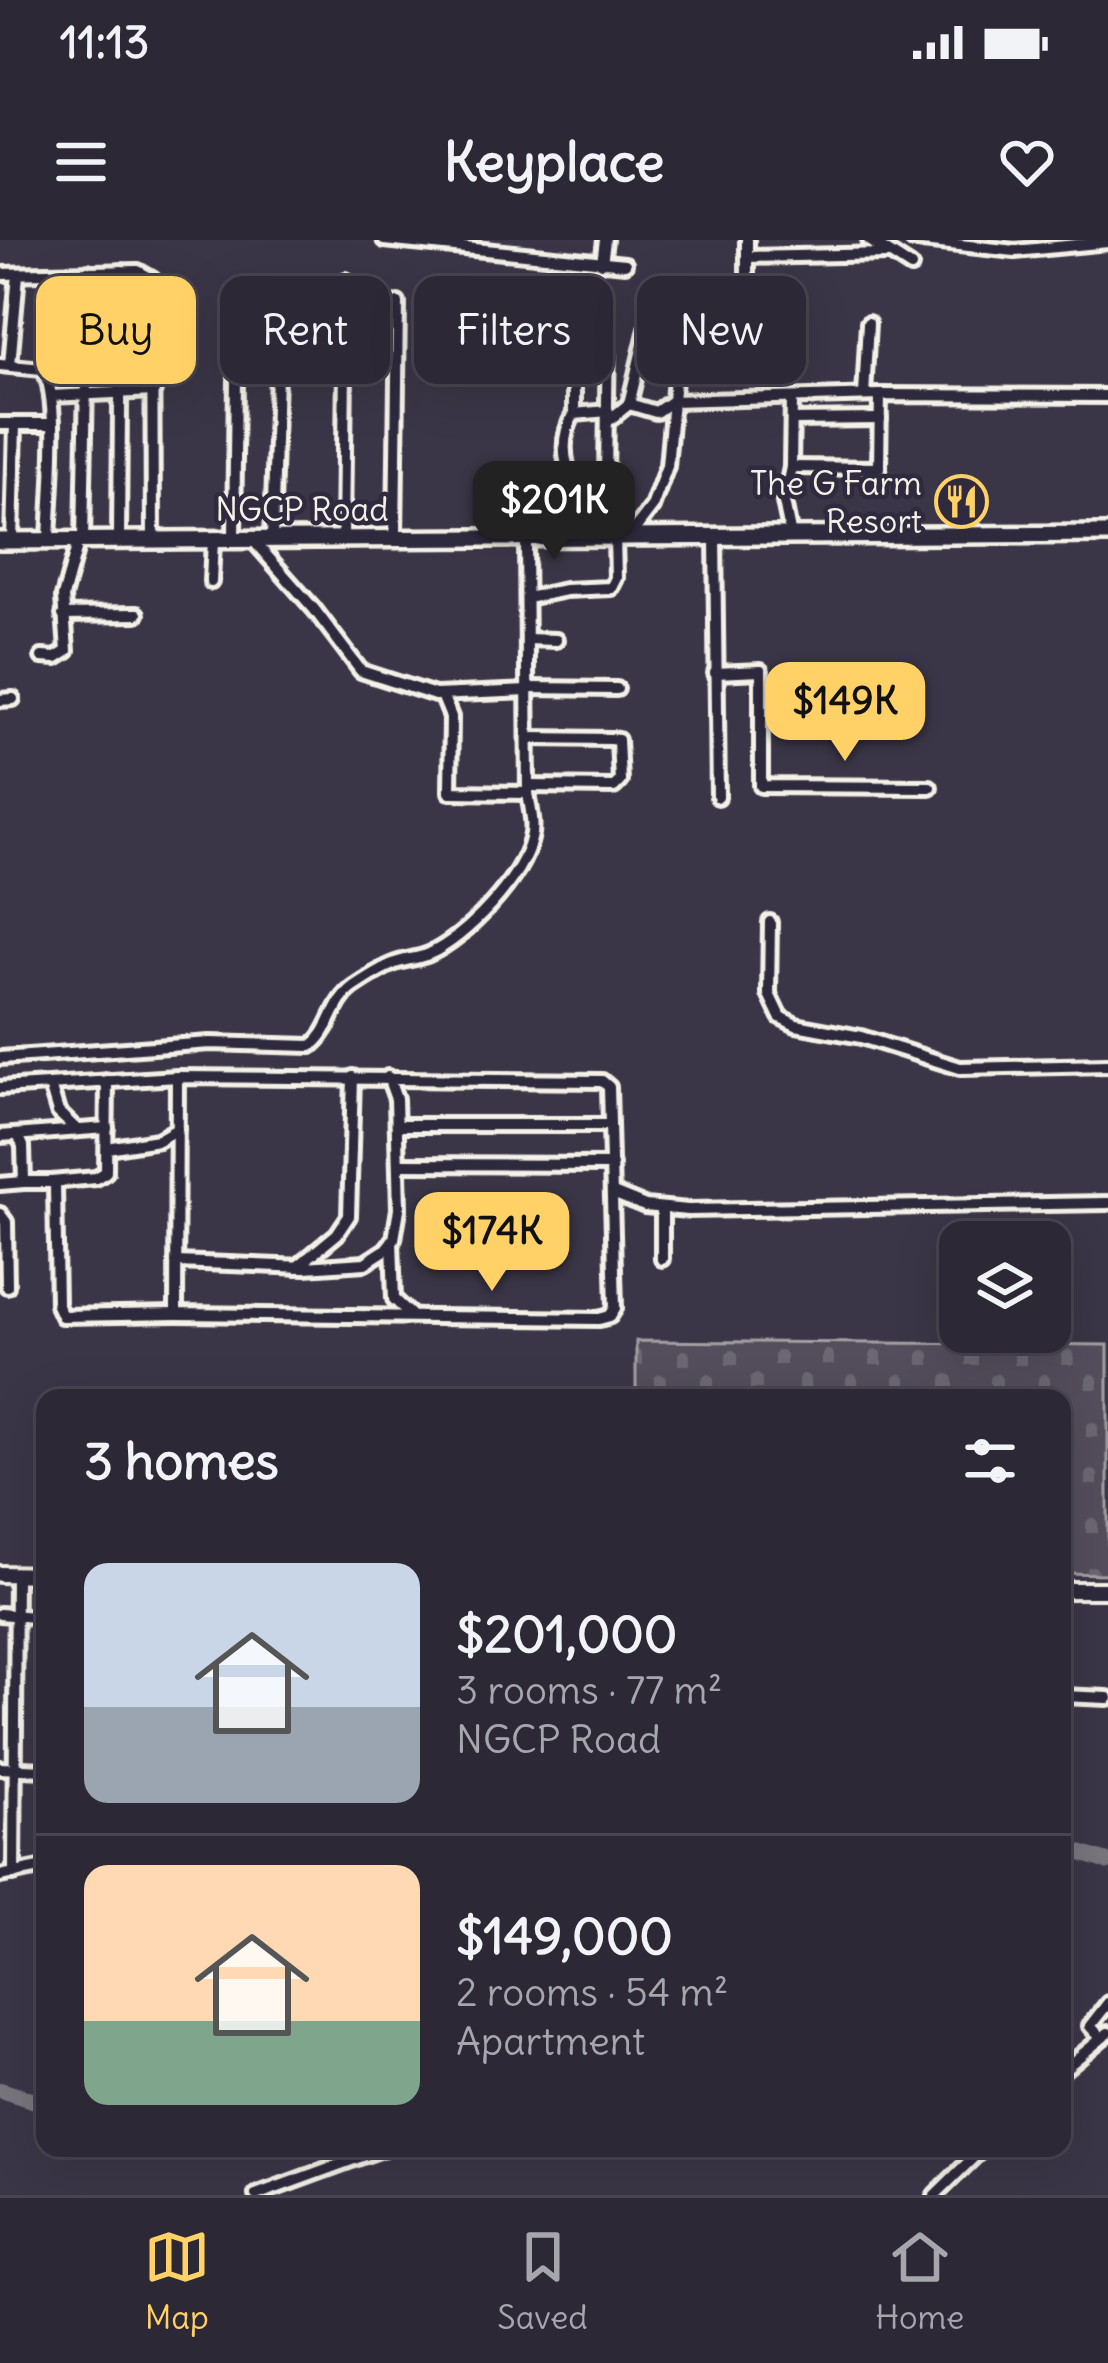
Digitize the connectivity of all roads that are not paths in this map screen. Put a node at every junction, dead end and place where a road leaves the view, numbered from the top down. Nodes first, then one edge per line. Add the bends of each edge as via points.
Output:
1 (384, 240) edge
2 (566, 240) edge
3 (604, 240) edge
4 (747, 240) edge
5 (794, 240) edge
6 (869, 240) edge
7 (913, 240) edge
8 (410, 241) edge
9 (444, 243) edge
10 (485, 245) edge
11 (981, 245) edge
12 (1105, 245) edge
13 (529, 247) edge
14 (887, 254) junction
15 (747, 256) junction
16 (795, 256) junction
17 (566, 258) junction
18 (602, 263) junction
19 (625, 265) dead end
20 (911, 267) dead end
21 (88, 271) junction
22 (121, 271) junction
23 (0, 274) edge
24 (18, 274) junction
25 (747, 276) dead end
26 (398, 303) dead end
27 (868, 323) dead end
28 (5, 365) edge
29 (239, 384) edge
30 (277, 384) edge
31 (345, 384) edge
32 (574, 384) edge
33 (608, 384) edge
34 (120, 392) junction
35 (154, 392) junction
36 (85, 394) junction
37 (864, 395) junction
38 (880, 395) junction
39 (51, 396) junction
40 (1108, 396) edge
41 (792, 398) junction
42 (671, 400) junction
43 (629, 404) junction
44 (661, 410) junction
45 (574, 414) junction
46 (608, 416) junction
47 (880, 419) junction
48 (792, 420) junction
49 (671, 421) junction
50 (0, 424) edge
51 (15, 424) junction
52 (52, 424) junction
53 (790, 467) junction
54 (606, 478) junction
55 (585, 507) junction
56 (614, 533) junction
57 (1108, 534) edge
58 (716, 536) junction
59 (791, 536) junction
60 (564, 537) junction
61 (394, 538) junction
62 (526, 538) junction
63 (243, 539) junction
64 (272, 539) junction
65 (343, 539) junction
66 (79, 540) junction
67 (119, 540) junction
68 (153, 540) junction
69 (213, 540) junction
70 (6, 541) edge
71 (49, 541) junction
72 (211, 581) dead end
73 (527, 598) junction
74 (137, 614) dead end
75 (63, 616) junction
76 (527, 639) junction
77 (556, 640) dead end
78 (42, 657) dead end
79 (716, 673) junction
80 (528, 689) junction
81 (617, 689) dead end
82 (442, 695) junction
83 (528, 737) junction
84 (930, 787) dead end
85 (528, 789) junction
86 (718, 797) dead end
87 (770, 922) dead end
88 (0, 1058) edge
89 (1108, 1065) edge
90 (177, 1077) junction
91 (353, 1077) junction
92 (388, 1077) junction
93 (106, 1081) junction
94 (50, 1085) junction
95 (0, 1088) edge
96 (398, 1125) junction
97 (610, 1125) junction
98 (107, 1127) junction
99 (177, 1129) junction
100 (77, 1130) junction
101 (18, 1135) junction
102 (0, 1136) edge
103 (107, 1148) junction
104 (398, 1164) junction
105 (612, 1166) junction
106 (51, 1182) junction
107 (24, 1183) junction
108 (0, 1184) edge
109 (613, 1193) junction
110 (1108, 1203) edge
111 (662, 1209) junction
112 (0, 1214) edge
113 (392, 1241) junction
114 (662, 1259) dead end
115 (176, 1262) junction
116 (296, 1267) junction
117 (7, 1286) dead end
118 (176, 1314) junction
119 (412, 1316) junction
120 (8, 1574) edge
121 (1071, 1590) edge
122 (1108, 1590) edge
123 (0, 1614) edge
124 (16, 1615) junction
125 (36, 1617) edge
126 (1071, 1696) edge
127 (1108, 1698) edge
128 (0, 1715) edge
129 (16, 1715) junction
130 (0, 1768) edge
131 (15, 1768) junction
132 (36, 1769) edge
133 (36, 1869) edge
134 (14, 1874) junction
135 (0, 1876) edge
136 (1108, 2003) edge
137 (1104, 2036) edge
138 (1071, 2064) edge
139 (359, 2157) edge
140 (974, 2157) edge
141 (256, 2195) edge
142 (935, 2195) edge

1 - 8 street
2 - 17 street
3 - 18 street
4 - 15 street
5 - 16 street
6 - 14 street
7 - 11 street
8 - 9 street
9 - 10 street
10 - 13 street
11 - 12 street
13 - 17 street
14 - 16 street
14 - 20 street
15 - 16 street
15 - 25 street
17 - 18 street
18 - 19 street
21 - 22 street
21 - 24 street
21 - 36 street
22 - 34 street
22 - 35 street via 147,274 155,286
23 - 24 street
24 - 28 street
26 - 61 street
27 - 37 street
28 - 39 street via 43,369
29 - 63 street
30 - 64 street
31 - 65 street
32 - 45 street
33 - 46 street
34 - 35 street
34 - 36 street
34 - 67 street
35 - 68 street
36 - 39 street
36 - 66 street
37 - 38 street
37 - 41 street
38 - 40 street
38 - 47 street
39 - 52 street
41 - 42 street
41 - 48 street
42 - 43 street via 680,324 676,314 662,312 650,316 644,332
42 - 44 street
42 - 49 street
43 - 44 street
43 - 46 street
44 - 49 street
45 - 46 street
45 - 55 street via 563,433 564,454
46 - 54 street
47 - 48 street
47 - 53 street via 879,468
48 - 53 street
49 - 56 street via 658,494
50 - 51 street
51 - 52 street
51 - 70 street
52 - 71 street
53 - 59 street via 784,502
54 - 55 street
54 - 56 street
55 - 56 street
55 - 60 street
56 - 58 main road, NGCP Road
56 - 60 main road, NGCP Road
56 - 73 street via 611,588
57 - 59 main road, NGCP Road
58 - 59 main road, NGCP Road
58 - 79 street
60 - 62 main road, NGCP Road
61 - 62 main road, NGCP Road
61 - 65 main road, NGCP Road
62 - 73 street
63 - 64 main road, NGCP Road
63 - 69 main road, NGCP Road
63 - 82 street via 314,609 352,664
64 - 65 main road, NGCP Road
66 - 67 main road, NGCP Road
66 - 71 main road, NGCP Road
66 - 75 street
67 - 68 main road, NGCP Road
68 - 69 main road, NGCP Road
69 - 72 street
70 - 71 main road, NGCP Road
73 - 76 street
74 - 75 street
75 - 78 street via 65,655
76 - 77 street
76 - 80 street
79 - 84 street via 761,671 760,786
79 - 86 street
80 - 81 street
80 - 82 street
80 - 83 street
82 - 85 street via 451,717 450,792
83 - 85 street
83 - 85 street via 611,739 621,746 614,787
85 - 88 street via 531,839 509,883 450,942 352,988 311,1046 210,1043
87 - 89 street via 769,994 780,1017 796,1025 961,1069
90 - 91 street
90 - 93 street
90 - 99 street
91 - 92 street
91 - 116 street via 349,1216
92 - 96 street
92 - 97 street via 602,1081
93 - 94 street
93 - 98 street
94 - 95 street
94 - 100 street via 58,1112
96 - 97 street
96 - 104 street
97 - 105 street
98 - 100 street
98 - 103 street
99 - 103 street
99 - 115 street
100 - 101 street
101 - 102 street
101 - 107 street
103 - 106 street via 103,1176
104 - 105 street
104 - 113 street
105 - 109 street
106 - 107 street
106 - 118 street via 62,1316
107 - 108 street
109 - 111 street
109 - 119 street via 610,1316
110 - 111 street
111 - 114 street
112 - 117 street
113 - 116 street via 365,1263
113 - 119 street via 394,1299
115 - 116 street
115 - 118 street
118 - 119 street
120 - 124 street
121 - 122 street
123 - 124 street
124 - 125 street
124 - 129 street
126 - 127 street
128 - 129 street
129 - 131 street
130 - 131 street
131 - 132 street
131 - 134 street
133 - 134 street
134 - 135 street
136 - 137 street via 1090,2026
137 - 138 street
139 - 141 street
140 - 142 street

